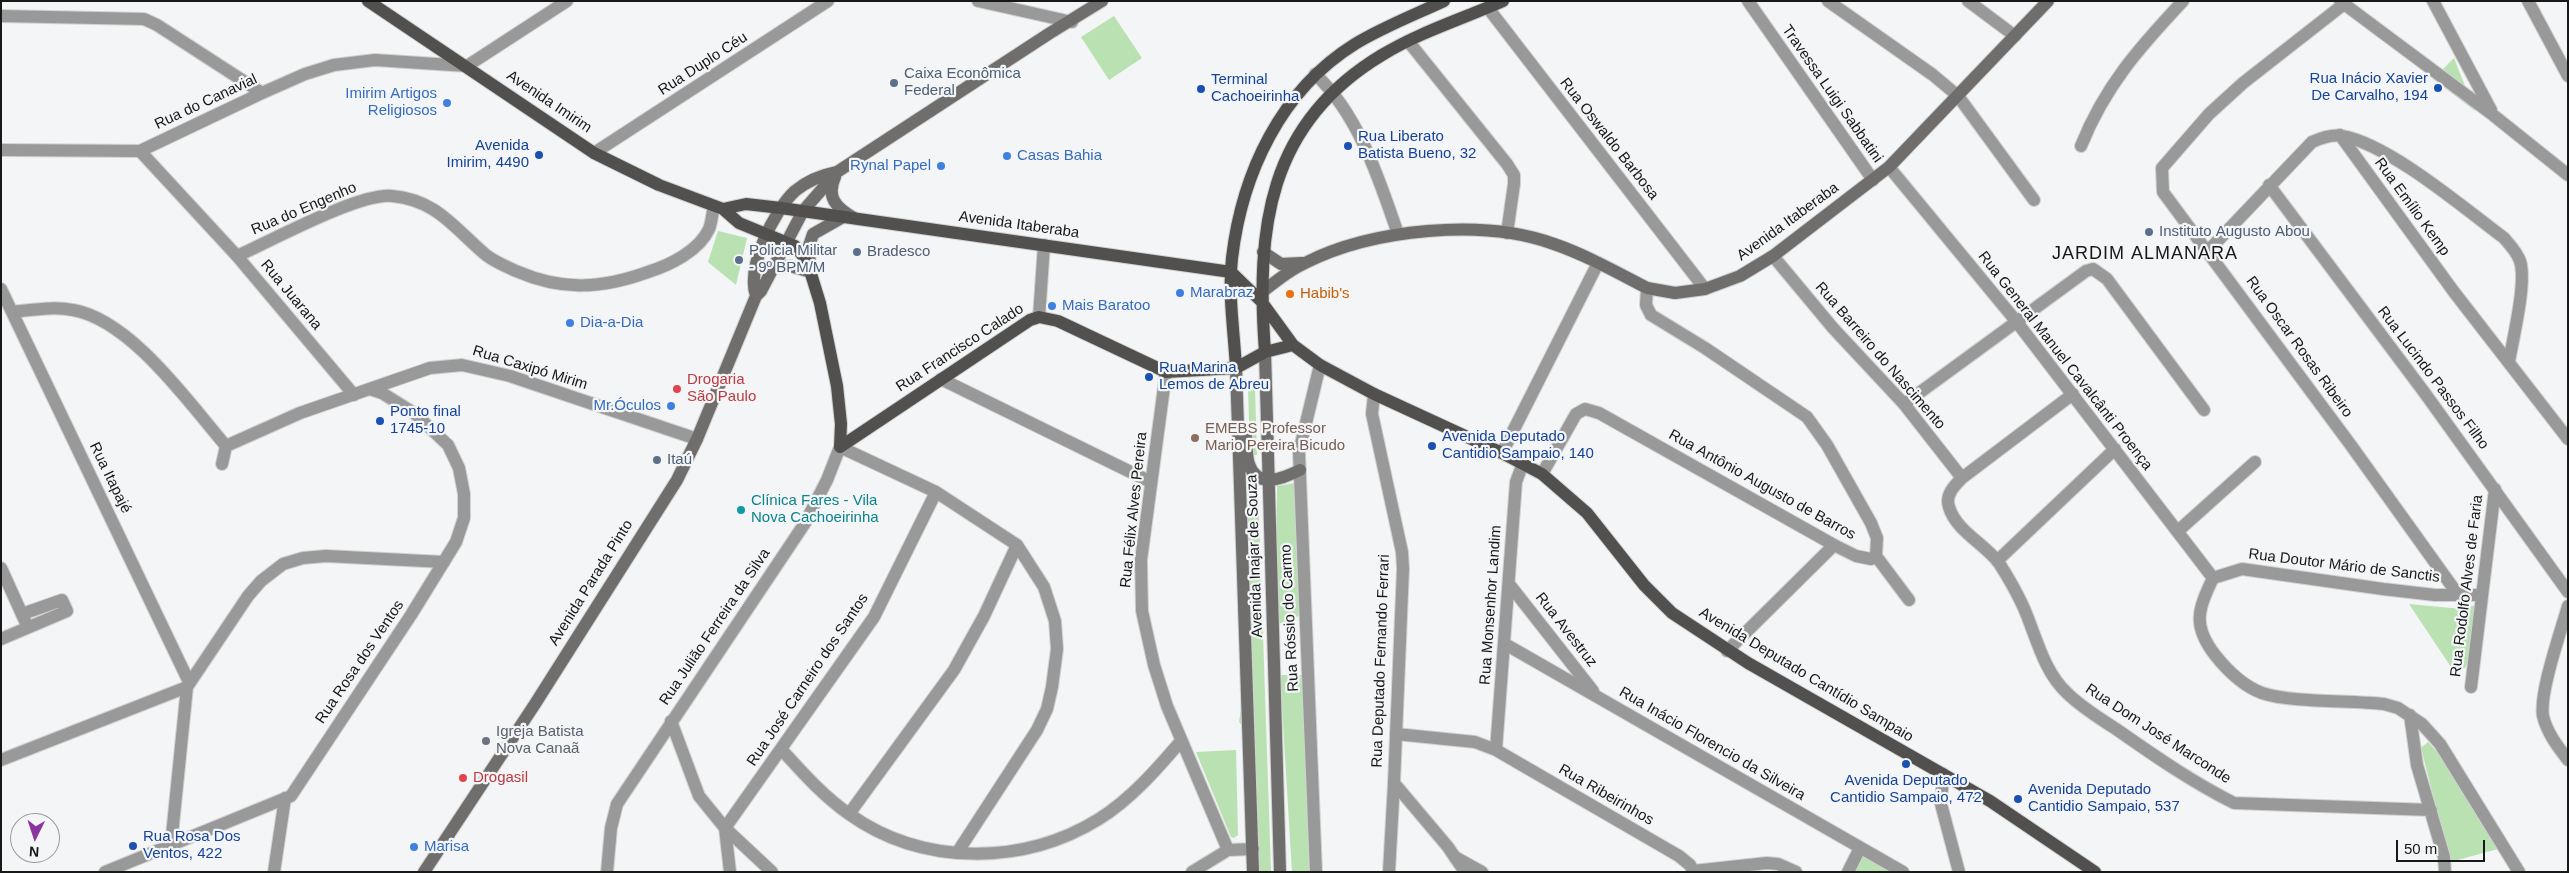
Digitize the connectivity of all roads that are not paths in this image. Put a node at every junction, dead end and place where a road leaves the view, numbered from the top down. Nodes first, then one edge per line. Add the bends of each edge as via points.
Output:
1 (368, 1) edge
2 (568, 1) edge
3 (828, 1) edge
4 (978, 1) edge
5 (1102, 1) edge
6 (1444, 1) edge
7 (1503, 1) edge
8 (1748, 1) edge
9 (1828, 1) edge
10 (1968, 1) edge
11 (2048, 1) edge
12 (2183, 1) edge
13 (2433, 1) edge
14 (2528, 1) edge
15 (2342, 3) edge
16 (1488, 8) junction
17 (1, 16) edge
18 (1072, 22) junction
19 (2015, 36) junction
20 (1408, 40) junction
21 (428, 41) junction
22 (420, 63) junction
23 (467, 66) junction
24 (1315, 74) junction
25 (2568, 76) edge
26 (1333, 91) junction
27 (262, 93) junction
28 (1958, 96) junction
29 (2493, 115) junction
30 (2340, 135) junction
31 (2081, 146) dead end
32 (1, 150) edge
33 (140, 151) junction
34 (594, 153) junction
35 (1889, 167) junction
36 (837, 172) junction
37 (2568, 175) edge
38 (1873, 180) junction
39 (2269, 185) junction
40 (2034, 200) dead end
41 (719, 208) junction
42 (781, 208) junction
43 (803, 211) junction
44 (843, 217) junction
45 (856, 219) junction
46 (1507, 233) junction
47 (767, 234) junction
48 (1398, 234) junction
49 (787, 242) junction
50 (1044, 245) junction
51 (2208, 251) junction
52 (1263, 252) junction
53 (237, 256) junction
54 (1773, 256) junction
55 (1305, 262) junction
56 (1598, 263) junction
57 (773, 268) junction
58 (811, 272) junction
59 (1231, 272) junction
60 (1647, 288) junction
61 (1, 289) edge
62 (1705, 289) junction
63 (756, 296) junction
64 (1261, 297) junction
65 (12, 312) junction
66 (1039, 317) junction
67 (2016, 321) junction
68 (1293, 345) junction
69 (1265, 352) junction
70 (2509, 362) junction
71 (1320, 365) junction
72 (1236, 368) junction
73 (1166, 372) junction
74 (941, 379) junction
75 (370, 389) junction
76 (1374, 394) junction
77 (2073, 394) junction
78 (354, 395) junction
79 (1904, 404) junction
80 (2204, 410) dead end
81 (1238, 424) junction
82 (2568, 438) edge
83 (697, 439) junction
84 (226, 446) junction
85 (840, 447) junction
86 (2115, 449) junction
87 (1502, 453) junction
88 (2255, 462) dead end
89 (1523, 463) junction
90 (222, 464) dead end
91 (1300, 470) junction
92 (1542, 474) junction
93 (1962, 478) junction
94 (1269, 481) junction
95 (1151, 482) junction
96 (2495, 489) junction
97 (936, 492) junction
98 (2178, 531) junction
99 (1016, 544) junction
100 (1834, 545) junction
101 (1876, 556) junction
102 (1997, 561) junction
103 (444, 562) junction
104 (1, 568) edge
105 (2213, 578) junction
106 (1509, 584) junction
107 (2568, 592) edge
108 (2481, 595) junction
109 (2459, 596) junction
110 (1909, 600) dead end
111 (2568, 606) edge
112 (22, 614) junction
113 (28, 628) junction
114 (1, 639) edge
115 (1505, 644) junction
116 (1727, 651) junction
117 (188, 684) junction
118 (2471, 687) dead end
119 (1598, 696) junction
120 (2410, 715) junction
121 (671, 721) junction
122 (1396, 734) junction
123 (1181, 741) junction
124 (781, 748) junction
125 (1496, 750) junction
126 (1, 760) edge
127 (2568, 760) edge
128 (1943, 774) junction
129 (1394, 783) junction
130 (285, 798) junction
131 (2431, 810) junction
132 (849, 814) junction
133 (725, 828) junction
134 (171, 845) junction
135 (1860, 848) junction
136 (1252, 849) junction
137 (1228, 850) junction
138 (956, 853) junction
139 (1455, 857) junction
140 (105, 872) edge
141 (274, 872) edge
142 (424, 872) edge
143 (607, 872) edge
144 (730, 872) edge
145 (772, 872) edge
146 (1192, 872) edge
147 (1253, 872) edge
148 (1280, 872) edge
149 (1316, 872) edge
150 (1389, 872) edge
151 (1465, 872) edge
152 (1482, 872) edge
153 (1693, 872) edge
154 (1796, 872) edge
155 (1848, 872) edge
156 (1903, 872) edge
157 (1959, 872) edge
158 (2095, 872) edge
159 (2445, 872) edge
160 (2519, 872) edge

1 - 21 main road, Avenida Imirim
2 - 23 street
3 - 34 street, Rua Duplo Céu
4 - 18 street
5 - 18 main road
6 - 24 main road, Avenida Inajar de Souza via 1355,44
7 - 16 main road, Avenida Inajar de Souza
8 - 38 street, Travessa Luigi Sabbatini
9 - 28 street
10 - 19 street
11 - 19 main road, Avenida Itaberaba
12 - 31 street via 2110,86
13 - 29 street
14 - 25 street
15 - 29 street
15 - 51 street, Rua Oscar Rosas Ribeiro via 2209,114 2162,168 2164,192
16 - 20 main road, Avenida Inajar de Souza
16 - 62 street, Rua Oswaldo Barbosa
17 - 27 street via 144,19
18 - 36 main road via 1050,33
19 - 28 main road, Avenida Itaberaba
20 - 26 main road, Avenida Inajar de Souza via 1354,73
20 - 46 street via 1514,175
21 - 22 street via 426,56
21 - 23 main road, Avenida Imirim
22 - 23 street, Rua do Canavial
22 - 27 street, Rua do Canavial via 375,60 334,65
23 - 34 main road, Avenida Imirim
24 - 26 street
24 - 59 main road, Avenida Inajar de Souza via 1278,120 1256,161 1241,212
26 - 48 street via 1371,162
26 - 52 main road, Avenida Inajar de Souza via 1292,145 1280,171 1271,198
27 - 33 street, Rua do Canavial
28 - 35 main road, Avenida Itaberaba
28 - 40 street
29 - 37 street
30 - 39 street via 2312,142
30 - 70 street, Rua Emílio Kemp
30 - 70 street via 2364,142 2429,182 2514,249 2520,262 2521,284
32 - 33 street, Rua do Canavial
33 - 53 street, Rua Juarana
34 - 41 main road, Avenida Imirim via 641,177
35 - 38 main road, Avenida Itaberaba
35 - 67 street, Rua General Manuel Cavalcânti Proença
36 - 42 main road, Avenida Parada Pinto via 820,176 795,191
36 - 43 main road, Avenida Parada Pinto
36 - 45 main road via 831,187 832,200
38 - 54 main road, Avenida Itaberaba
39 - 51 street
39 - 96 street, Rua Lucindo Passos Filho
41 - 42 main road via 746,204
41 - 47 main road, Avenida Imirim via 739,224
41 - 53 street, Rua do Engenho via 704,236 679,259 608,284 548,283 524,274 488,256 443,214 426,204 389,196 359,202 330,213
42 - 43 main road
42 - 47 main road, Avenida Parada Pinto
43 - 44 main road, Avenida Itaberaba
43 - 49 main road, Avenida Parada Pinto
44 - 45 main road, Avenida Itaberaba
44 - 58 main road via 813,234 808,249
45 - 50 main road, Avenida Itaberaba
46 - 48 main road, Avenida Itaberaba via 1432,230
46 - 56 main road, Avenida Itaberaba via 1553,243
47 - 49 main road, Avenida Imirim
47 - 63 main road, Avenida Parada Pinto via 753,280
48 - 55 main road, Avenida Itaberaba
49 - 57 main road, Avenida Parada Pinto
49 - 58 main road, Rua Julião Ferreira da Silva via 802,252
50 - 59 main road, Avenida Itaberaba
50 - 66 street, Rua Francisco Calado
51 - 109 street, Rua Oscar Rosas Ribeiro
52 - 55 main road, Avenida Itaberaba via 1281,264
52 - 64 main road, Avenida Inajar de Souza
53 - 78 street, Rua Juarana
54 - 62 main road, Avenida Itaberaba via 1740,276
54 - 79 street, Rua Barreiro do Nascimento via 1832,328
55 - 64 main road, Avenida Itaberaba
56 - 60 main road, Avenida Itaberaba
56 - 87 street
57 - 58 main road via 790,266
57 - 63 main road, Avenida Parada Pinto
58 - 85 main road, Rua Julião Ferreira da Silva via 837,386
59 - 64 main road, Avenida Deputado Cantídio Sampaio
59 - 72 main road, Avenida Inajar de Souza
60 - 62 main road, Avenida Itaberaba via 1675,293
60 - 101 street, Rua Antônio Augusto de Barros via 1646,305 1651,315 1807,417 1828,445 1871,523 1877,538
61 - 65 street, Rua Itapajé
63 - 83 main road, Avenida Parada Pinto
64 - 68 main road, Avenida Deputado Cantídio Sampaio
64 - 69 main road, Avenida Inajar de Souza
65 - 84 street via 56,307 94,316 113,326 148,356
65 - 117 street, Rua Itapajé
66 - 73 main road via 1058,321
66 - 74 main road, Rua Francisco Calado
67 - 77 street, Rua General Manuel Cavalcânti Proença
67 - 79 street
67 - 80 street via 2086,270 2094,269 2107,279
68 - 69 main road
68 - 71 main road, Avenida Deputado Cantídio Sampaio
69 - 72 main road
69 - 94 main road, Avenida Inajar de Souza
70 - 82 street, Rua Emílio Kemp
71 - 76 main road, Avenida Deputado Cantídio Sampaio
71 - 91 street, Rua Róssio do Carmo via 1299,452
72 - 73 main road
72 - 81 main road, Avenida Inajar de Souza
73 - 95 street, Rua Félix Alves Pereira
74 - 85 main road, Rua Francisco Calado
74 - 95 street
75 - 78 street, Rua Caxipó Mirim
75 - 83 street, Rua Caxipó Mirim via 430,368 462,365 510,376
75 - 103 street, Rua Rosa dos Ventos via 414,413 432,428 448,445 459,468 464,518 456,542
76 - 87 main road, Avenida Deputado Cantídio Sampaio
76 - 122 street, Rua Deputado Fernando Ferrari via 1372,414 1403,561
77 - 86 street, Rua General Manuel Cavalcânti Proença
77 - 93 street
78 - 84 street, Rua Caxipó Mirim via 300,413
79 - 93 street, Rua Barreiro do Nascimento
81 - 94 main road via 1246,434 1249,465 1254,473
81 - 136 main road, Avenida Inajar de Souza
83 - 142 main road, Avenida Parada Pinto via 677,480
84 - 90 street
85 - 97 street
85 - 121 street, Rua Julião Ferreira da Silva via 828,480 804,523
86 - 98 street, Rua General Manuel Cavalcânti Proença
86 - 102 street
87 - 89 main road, Avenida Deputado Cantídio Sampaio
88 - 98 street
89 - 92 main road, Avenida Deputado Cantídio Sampaio
89 - 106 street, Rua Monsenhor Landim via 1516,482
91 - 94 main road
91 - 149 street, Rua Róssio do Carmo
92 - 100 street, Rua Antônio Augusto de Barros via 1576,414 1585,409 1599,412
92 - 116 main road, Avenida Deputado Cantídio Sampaio via 1587,513 1644,586 1672,613
93 - 102 street, Rua Dom José Marconde via 1952,489 1948,501 1951,512
94 - 148 main road, Avenida Inajar de Souza
95 - 123 street, Rua Félix Alves Pereira via 1141,560 1142,611 1154,665
96 - 107 street, Rua Lucindo Passos Filho
96 - 108 street, Rua Rodolfo Alves de Faria
97 - 99 street
97 - 124 street, Rua José Carneiro dos Santos via 874,617
98 - 105 street, Rua General Manuel Cavalcânti Proença
99 - 132 street via 984,616 954,670
99 - 138 street via 1044,587 1055,622 1057,649 1052,687 1047,709 1037,730
100 - 101 street, Rua Antônio Augusto de Barros via 1856,556
100 - 116 street
101 - 110 street
102 - 131 street, Rua Dom José Marconde via 2023,606 2047,666 2066,692 2134,742 2215,793 2234,803
103 - 117 street via 326,556 283,564 260,581 248,596
103 - 130 street, Rua Rosa dos Ventos via 291,796
104 - 112 street
105 - 109 street, Rua Doutor Mário de Sanctis via 2242,569 2383,590
105 - 120 street via 2202,601 2199,625 2206,643 2237,678 2262,692 2284,698 2384,704
106 - 115 street, Rua Monsenhor Landim
106 - 119 street, Rua Avestruz
108 - 109 street, Rua Doutor Mário de Sanctis
108 - 118 street, Rua Rodolfo Alves de Faria
111 - 127 street via 2547,680 2543,715 2552,738
112 - 113 street
112 - 113 street via 62,600 65,606 66,613
113 - 114 street
115 - 119 street, Rua Inácio Florencio da Silveira
115 - 125 street, Rua Monsenhor Landim
116 - 128 main road, Avenida Deputado Cantídio Sampaio
117 - 126 street
117 - 134 street
119 - 135 street, Rua Inácio Florencio da Silveira
120 - 131 street via 2417,765
120 - 160 street via 2440,744
121 - 133 street, Rua Julião Ferreira da Silva via 699,796
121 - 143 street via 617,804
122 - 125 street, Rua Ribeirinhos via 1475,742
122 - 129 street, Rua Deputado Fernando Ferrari
123 - 137 street, Rua Félix Alves Pereira
123 - 138 street via 1119,804 1100,819 1076,831 1024,850
124 - 132 street via 806,777
124 - 133 street, Rua José Carneiro dos Santos
125 - 153 street, Rua Ribeirinhos via 1679,856
128 - 157 street via 1941,804
128 - 158 main road, Avenida Deputado Cantídio Sampaio via 1990,801
129 - 139 street
129 - 150 street, Rua Deputado Fernando Ferrari
130 - 134 street, Rua Rosa dos Ventos
130 - 141 street
131 - 159 street
132 - 138 street via 901,842 933,851
133 - 144 street
133 - 145 street, Rua Julião Ferreira da Silva
134 - 140 street, Rua Rosa dos Ventos
135 - 155 street
135 - 156 street, Rua Inácio Florencio da Silveira
136 - 137 street
136 - 147 main road, Avenida Inajar de Souza
137 - 146 street
139 - 151 street
139 - 152 street
153 - 154 street, Rua Ribeirinhos via 1767,863

